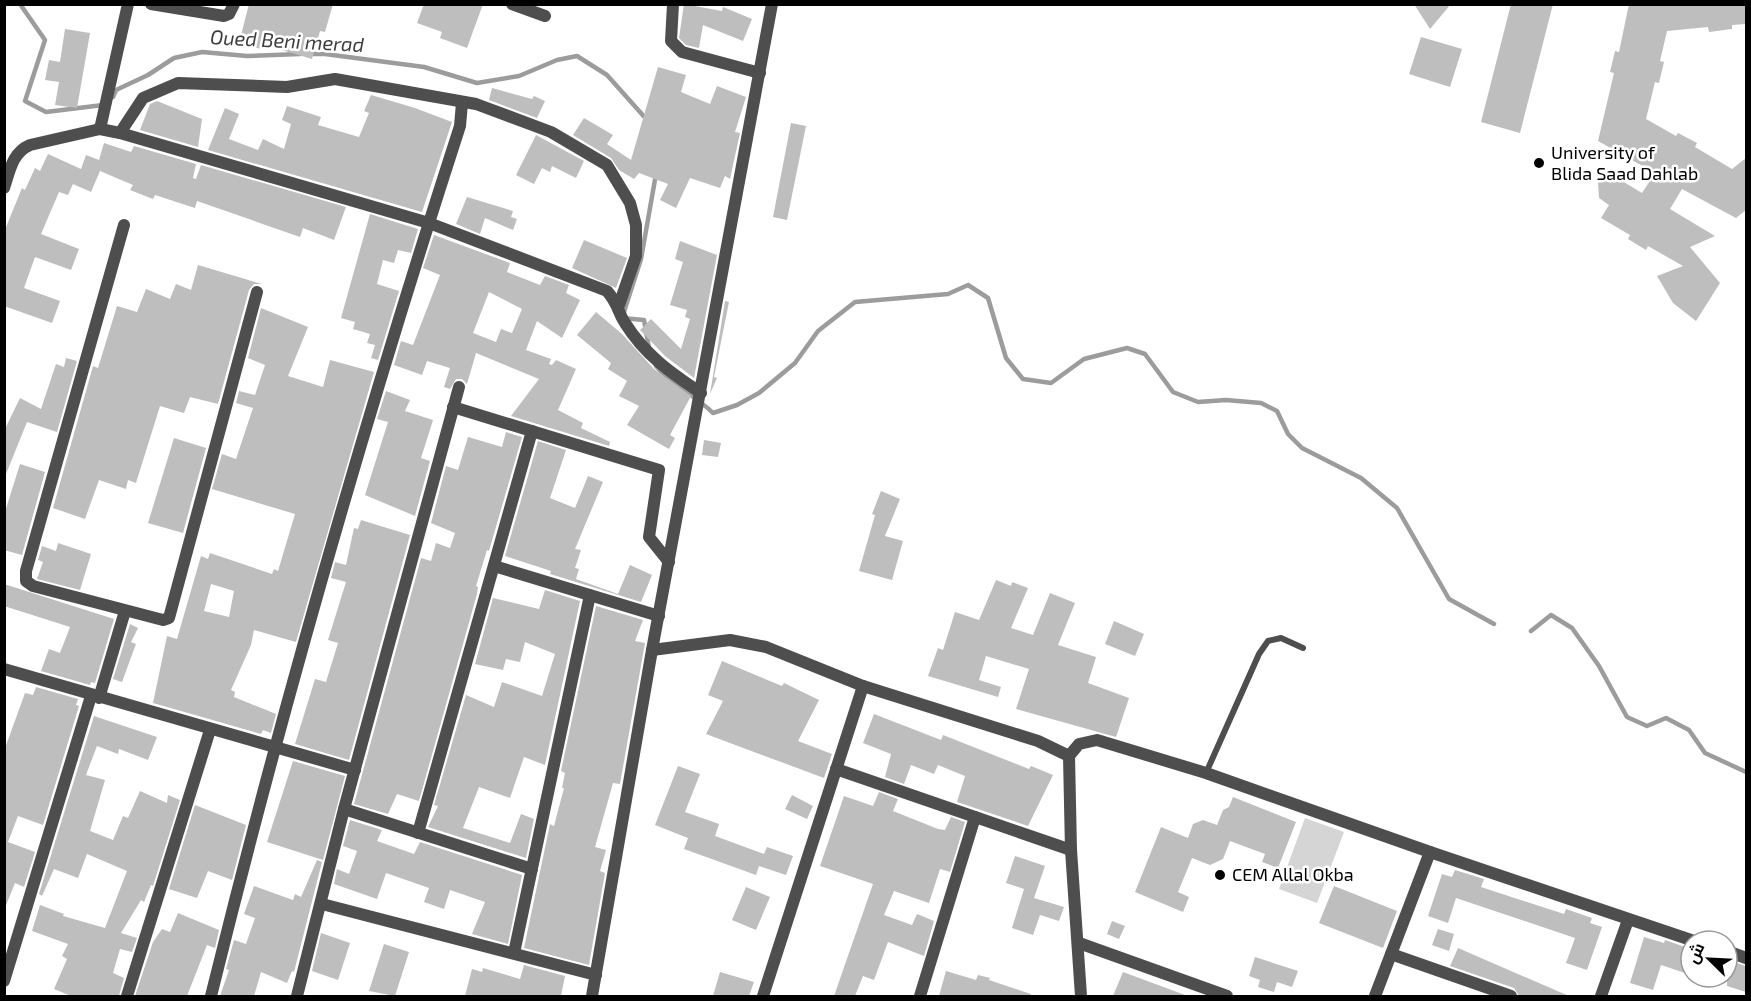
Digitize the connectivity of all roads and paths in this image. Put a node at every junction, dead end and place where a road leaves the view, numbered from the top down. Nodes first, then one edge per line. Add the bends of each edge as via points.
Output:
1 (128, 4) edge
2 (151, 4) edge
3 (234, 4) edge
4 (512, 4) edge
5 (673, 4) edge
6 (772, 4) edge
7 (545, 16) dead end
8 (760, 73) junction
9 (462, 102) junction
10 (99, 129) junction
11 (120, 133) junction
12 (4, 188) edge
13 (429, 223) junction
14 (124, 225) dead end
15 (257, 292) dead end
16 (619, 305) junction
17 (459, 387) dead end
18 (701, 393) junction
19 (453, 407) junction
20 (532, 431) junction
21 (669, 562) junction
22 (494, 566) junction
23 (590, 595) junction
24 (125, 611) junction
25 (659, 616) junction
26 (1303, 648) dead end
27 (652, 650) junction
28 (4, 669) edge
29 (863, 686) junction
30 (95, 697) junction
31 (210, 729) junction
32 (276, 748) junction
33 (1069, 756) junction
34 (836, 769) junction
35 (355, 770) junction
36 (1206, 773) junction
37 (344, 809) junction
38 (975, 817) junction
39 (418, 833) junction
40 (1071, 850) junction
41 (1430, 852) junction
42 (532, 869) junction
43 (322, 904) junction
44 (1628, 920) junction
45 (1679, 936) edge
46 (1079, 943) junction
47 (514, 953) junction
48 (1391, 954) junction
49 (596, 975) junction
50 (4, 981) edge
51 (1486, 992) edge
52 (127, 996) edge
53 (211, 996) edge
54 (297, 996) edge
55 (592, 996) edge
56 (763, 996) edge
57 (920, 996) edge
58 (1081, 996) edge
59 (1227, 996) edge
60 (1375, 996) edge
61 (1511, 996) edge
62 (1601, 996) edge

1 - 10 street
2 - 3 street via 224,16 230,14
4 - 7 street
5 - 8 street via 671,41 682,52
6 - 8 street
8 - 18 street
9 - 11 street via 335,79 287,87 178,83 143,98
9 - 13 street via 460,126
9 - 16 street via 551,132 607,165 630,203 636,225 636,256
10 - 11 street
10 - 12 street via 20,149
11 - 13 street
13 - 16 street via 607,291
13 - 32 street via 376,391
14 - 24 street via 26,581
15 - 24 street via 169,618
16 - 18 street via 624,322 658,364
17 - 19 street
18 - 21 street
19 - 20 street
19 - 35 street
20 - 21 street via 659,470 649,537
20 - 22 street
21 - 25 street
22 - 23 street
22 - 39 street
23 - 25 street
23 - 42 street
24 - 30 street
25 - 27 street
26 - 36 lane via 1281,638 1268,641
27 - 29 street via 730,640 766,647
27 - 49 street
28 - 30 street
29 - 33 street via 1038,741
29 - 34 street
30 - 31 street
30 - 50 street
31 - 32 street
31 - 52 street
32 - 35 street
32 - 53 street
33 - 36 street via 1079,744 1097,740
33 - 40 street
34 - 38 street
34 - 56 street
35 - 37 street
36 - 41 street
37 - 39 street
37 - 43 street
38 - 40 street
38 - 57 street
39 - 42 street
40 - 46 street
41 - 44 street
41 - 48 street
42 - 47 street
43 - 47 street
43 - 54 street
44 - 45 street
44 - 62 street
46 - 58 street
46 - 59 street
47 - 49 street
48 - 51 street
48 - 60 street
49 - 55 street
51 - 61 street

